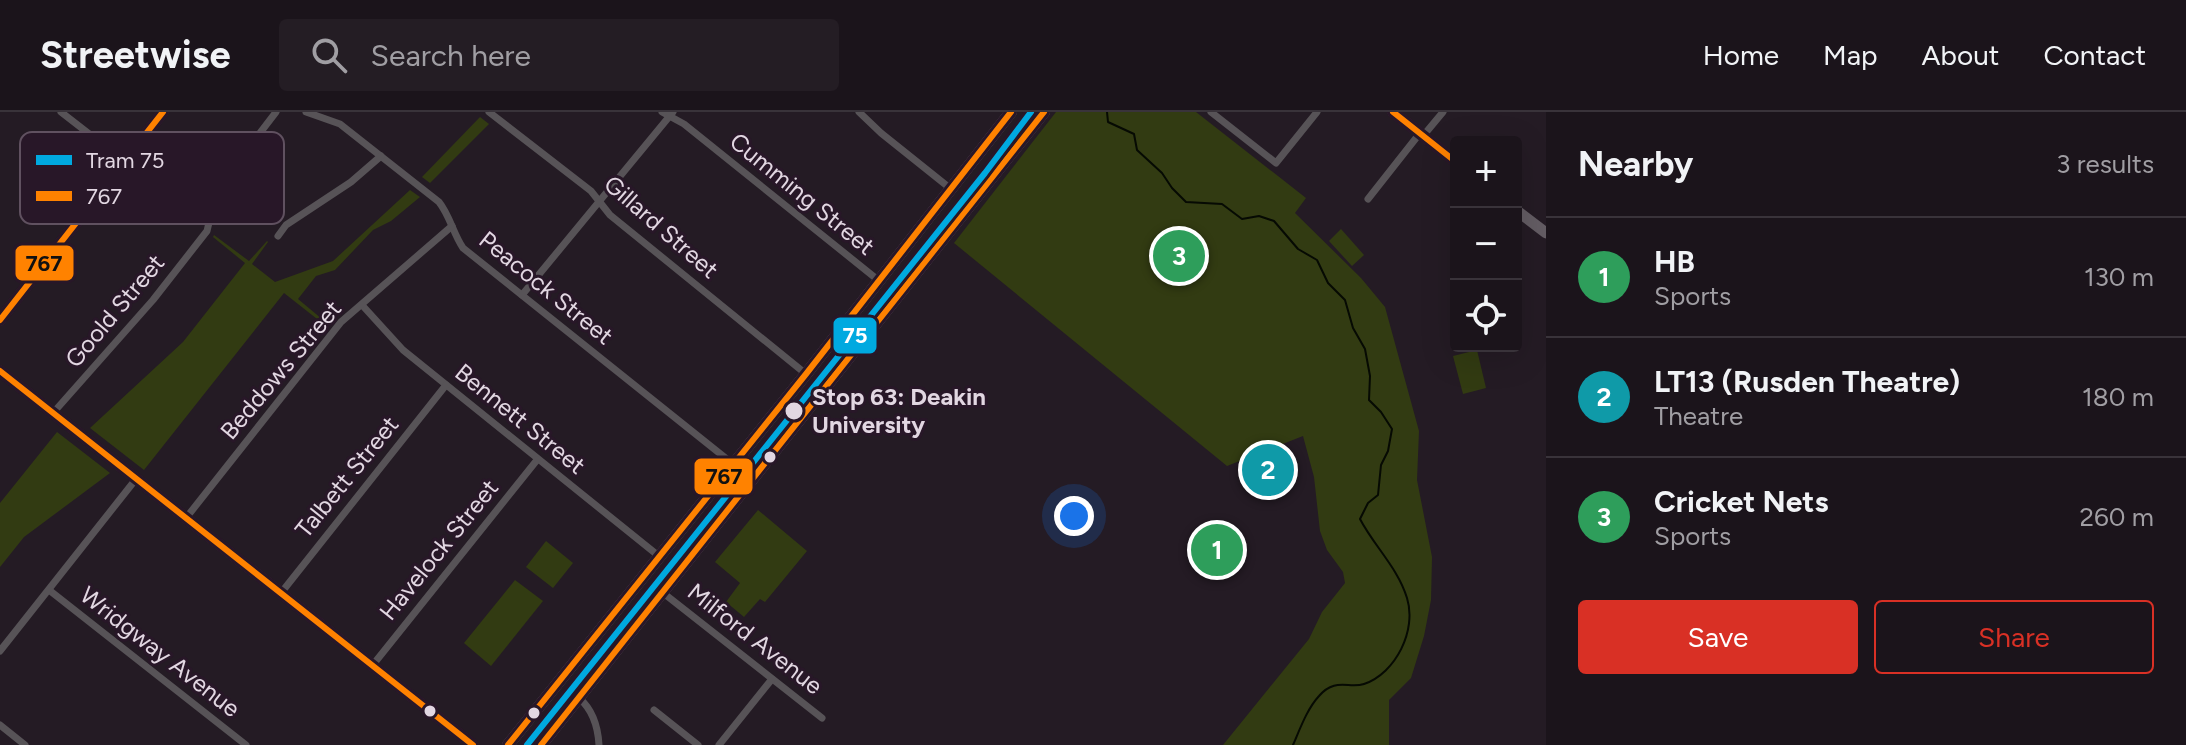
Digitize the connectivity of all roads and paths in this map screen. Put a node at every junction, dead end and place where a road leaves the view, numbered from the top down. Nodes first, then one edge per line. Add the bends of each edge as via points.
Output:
1 (61, 112) edge
2 (163, 112) edge
3 (276, 112) edge
4 (306, 112) edge
5 (489, 112) edge
6 (859, 112) edge
7 (1011, 112) edge
8 (1044, 112) edge
9 (1211, 112) edge
10 (1317, 112) edge
11 (1393, 112) edge
12 (1443, 112) edge
13 (668, 114) edge
14 (87, 132) edge
15 (147, 132) edge
16 (261, 132) edge
17 (1421, 135) junction
18 (381, 156) junction
19 (1450, 157) edge
20 (951, 189) junction
21 (1368, 199) dead end
22 (600, 202) junction
23 (1522, 215) edge
24 (75, 224) edge
25 (209, 224) edge
26 (452, 226) junction
27 (921, 227) junction
28 (1546, 233) edge
29 (278, 236) dead end
30 (941, 244) junction
31 (878, 280) junction
32 (522, 295) junction
33 (362, 305) junction
34 (0, 320) edge
35 (0, 371) edge
36 (806, 374) junction
37 (446, 385) junction
38 (53, 413) junction
39 (537, 460) junction
40 (733, 464) junction
41 (136, 479) junction
42 (186, 518) junction
43 (660, 557) junction
44 (49, 590) junction
45 (662, 592) junction
46 (281, 593) junction
47 (602, 629) junction
48 (626, 638) junction
49 (0, 651) edge
50 (372, 666) junction
51 (772, 679) junction
52 (579, 698) junction
53 (654, 710) dead end
54 (822, 718) dead end
55 (0, 725) edge
56 (25, 745) edge
57 (246, 745) edge
58 (473, 745) edge
59 (508, 745) edge
60 (541, 745) edge
61 (599, 745) edge
62 (698, 745) edge
63 (719, 745) edge

1 - 14 street
2 - 15 main road
3 - 16 street, Goold Street
4 - 18 street, Peacock Street via 340,124
5 - 22 street, Gillard Street
6 - 20 street
7 - 20 highway
8 - 30 highway
9 - 10 street via 1276,163
11 - 17 main road
12 - 17 street
13 - 22 street
13 - 31 street, Cumming Street
17 - 19 main road
17 - 21 street
18 - 26 street, Peacock Street via 439,202
18 - 29 street
20 - 27 highway
22 - 32 street
22 - 36 street, Gillard Street
23 - 28 main road
24 - 34 main road
25 - 38 street, Goold Street via 153,300
26 - 32 street, Peacock Street via 463,248
26 - 33 street, Beddows Street
27 - 30 highway
27 - 31 highway
30 - 45 highway
31 - 36 highway
32 - 40 street, Peacock Street
33 - 37 street, Bennett Street via 403,350
33 - 42 street, Beddows Street via 334,330
35 - 38 main road
36 - 40 highway
37 - 39 street, Bennett Street
37 - 46 street, Talbett Street
38 - 41 main road
39 - 43 street, Bennett Street
39 - 50 street, Havelock Street
40 - 43 highway
41 - 42 main road
41 - 44 street
42 - 46 main road
43 - 47 highway
44 - 49 street
44 - 57 street, Wridgway Avenue
45 - 48 highway
45 - 51 street, Milford Avenue
46 - 50 main road
47 - 48 highway
47 - 59 highway
48 - 52 highway
50 - 58 main road
51 - 54 street, Milford Avenue
51 - 63 street
52 - 60 highway
52 - 61 street via 596,724
53 - 62 street
55 - 56 street

